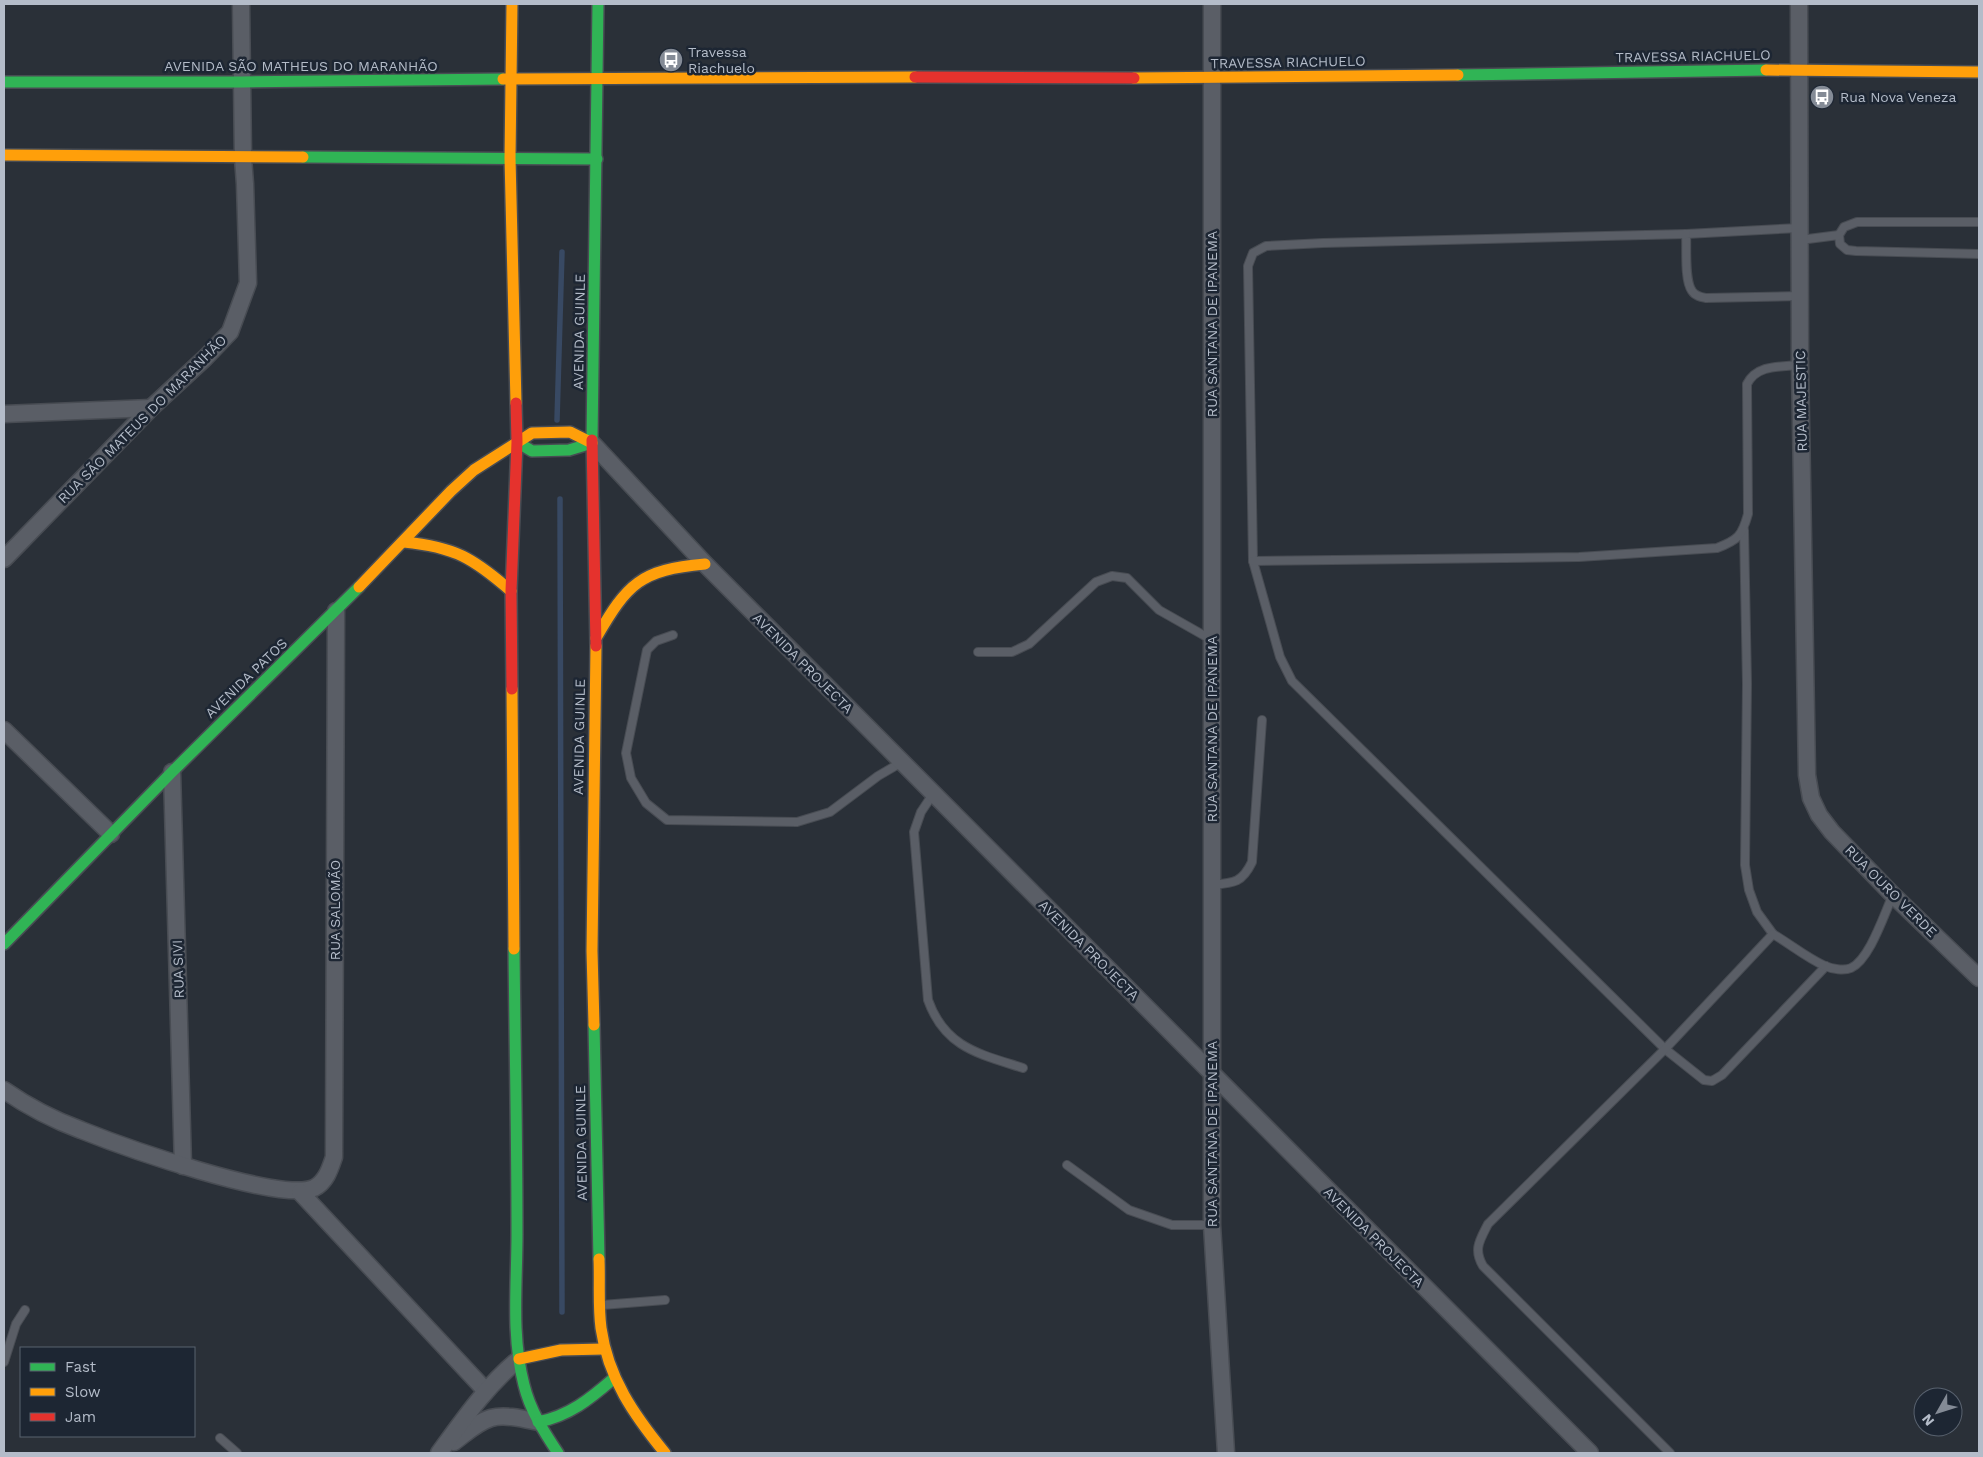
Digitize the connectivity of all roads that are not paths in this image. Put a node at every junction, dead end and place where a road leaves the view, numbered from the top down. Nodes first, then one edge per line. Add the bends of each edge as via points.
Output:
1 (242, 4) edge
2 (512, 4) edge
3 (598, 4) edge
4 (1212, 4) edge
5 (1798, 4) edge
6 (1798, 70) junction
7 (1979, 72) edge
8 (1213, 78) junction
9 (510, 79) junction
10 (598, 79) junction
11 (4, 82) edge
12 (242, 82) junction
13 (4, 155) edge
14 (243, 158) junction
15 (510, 158) junction
16 (597, 159) junction
17 (1979, 222) edge
18 (1686, 234) junction
19 (1799, 234) junction
20 (1839, 235) junction
21 (1979, 254) edge
22 (1800, 296) junction
23 (1800, 365) junction
24 (152, 408) junction
25 (4, 414) edge
26 (517, 442) junction
27 (592, 443) junction
28 (1744, 530) junction
29 (404, 542) junction
30 (4, 559) edge
31 (1253, 561) junction
32 (705, 564) junction
33 (511, 591) junction
34 (336, 611) junction
35 (673, 635) dead end
36 (596, 639) junction
37 (1212, 640) junction
38 (978, 652) dead end
39 (1262, 720) dead end
40 (4, 730) edge
41 (902, 762) junction
42 (172, 772) junction
43 (933, 794) junction
44 (1811, 798) joint
45 (111, 834) junction
46 (1211, 885) junction
47 (1893, 895) junction
48 (1773, 934) junction
49 (4, 944) edge
50 (1826, 966) junction
51 (1979, 978) edge
52 (1664, 1048) junction
53 (1023, 1068) dead end
54 (1211, 1073) junction
55 (4, 1090) edge
56 (1067, 1165) dead end
57 (183, 1166) junction
58 (300, 1192) junction
59 (1212, 1225) junction
60 (665, 1300) dead end
61 (600, 1305) junction
62 (25, 1310) dead end
63 (604, 1349) junction
64 (518, 1359) junction
65 (4, 1362) edge
66 (613, 1379) junction
67 (486, 1391) junction
68 (538, 1422) junction
69 (220, 1438) dead end
70 (237, 1453) edge
71 (440, 1453) edge
72 (558, 1453) edge
73 (665, 1453) edge
74 (1226, 1453) edge
75 (1590, 1453) edge
76 (1670, 1453) edge

1 - 12 street, RUA SÃO MATEUS DO MARANHÃO
2 - 9 street
3 - 10 street, AVENIDA GUINLE
4 - 8 street, RUA SANTANA DE IPANEMA
5 - 6 street, RUA MAJESTIC
6 - 7 street, TRAVESSA RIACHUELO
6 - 8 street, TRAVESSA RIACHUELO
6 - 19 street, RUA MAJESTIC
8 - 10 street, TRAVESSA RIACHUELO
8 - 37 street, RUA SANTANA DE IPANEMA
9 - 10 street, AVENIDA SÃO MATHEUS DO MARANHÃO
9 - 12 street, AVENIDA SÃO MATHEUS DO MARANHÃO
9 - 15 street
10 - 16 street, AVENIDA GUINLE
11 - 12 street, AVENIDA SÃO MATHEUS DO MARANHÃO
12 - 14 street, RUA SÃO MATEUS DO MARANHÃO
13 - 14 street
14 - 15 street
14 - 24 street, RUA SÃO MATEUS DO MARANHÃO via 248,283 230,332
15 - 16 street
15 - 26 street
16 - 27 street, AVENIDA GUINLE
17 - 20 lane via 1857,222 1844,227
18 - 19 lane
18 - 22 lane via 1688,281 1697,296
18 - 31 lane via 1323,243 1266,246 1253,254 1248,266
19 - 20 lane
19 - 22 street, RUA MAJESTIC
20 - 21 lane via 1840,244 1856,252
22 - 23 street, RUA MAJESTIC
23 - 28 lane via 1760,370 1751,375 1747,384 1748,514
23 - 44 street, RUA MAJESTIC via 1807,775
24 - 25 street
24 - 30 street, RUA SÃO MATEUS DO MARANHÃO
26 - 27 street via 532,451 569,450
26 - 27 street, AVENIDA PATOS via 532,433 570,432
26 - 29 street, AVENIDA PATOS via 474,470
26 - 33 street
27 - 32 street, AVENIDA PROJECTA
27 - 36 street, AVENIDA GUINLE
28 - 31 lane via 1734,541 1717,548 1578,557
28 - 48 lane via 1747,684 1745,865 1757,912
29 - 33 street via 434,545 462,554
29 - 34 street, AVENIDA PATOS
31 - 52 lane via 1280,657 1292,681
32 - 36 street via 673,567 651,574 630,588 616,603
32 - 41 street, AVENIDA PROJECTA
33 - 64 street
34 - 42 street, AVENIDA PATOS
34 - 58 street, RUA SALOMÃO via 334,1157 328,1174 316,1187
35 - 41 lane via 656,641 647,650 626,753 632,778 646,803 667,820 797,822 830,812
36 - 61 street, AVENIDA GUINLE via 592,951
37 - 38 lane via 1159,610 1127,578 1112,576 1096,582 1029,644 1012,652
37 - 46 street, RUA SANTANA DE IPANEMA
39 - 46 lane via 1252,862 1246,875 1235,883
40 - 45 street
41 - 43 street, AVENIDA PROJECTA
42 - 45 street, AVENIDA PATOS
42 - 57 street, RUA SIVI
43 - 53 lane via 921,812 914,832 928,1000 947,1033 970,1051
43 - 54 street, AVENIDA PROJECTA
44 - 47 street, RUA OURO VERDE via 1832,832
45 - 49 street, AVENIDA PATOS
46 - 54 street, RUA SANTANA DE IPANEMA
47 - 50 lane via 1859,963 1841,970
47 - 51 street, RUA OURO VERDE
48 - 50 lane
48 - 52 lane
50 - 52 lane via 1722,1076 1712,1081 1704,1080
52 - 76 lane via 1488,1224 1479,1241 1477,1256 1483,1266
54 - 59 street, RUA SANTANA DE IPANEMA
54 - 75 street, AVENIDA PROJECTA
55 - 57 street via 79,1130
56 - 59 lane via 1129,1210 1172,1225
57 - 58 street via 274,1190
58 - 67 street
59 - 74 street, RUA SANTANA DE IPANEMA
60 - 61 lane
61 - 63 street, AVENIDA GUINLE
62 - 65 lane via 16,1324
63 - 64 street via 538,1352
63 - 66 street, AVENIDA GUINLE
64 - 67 street
64 - 68 street
66 - 68 street via 567,1415
66 - 73 street, AVENIDA GUINLE via 639,1422
67 - 71 street
68 - 71 street via 511,1417 492,1418 478,1424
68 - 72 street
69 - 70 lane

